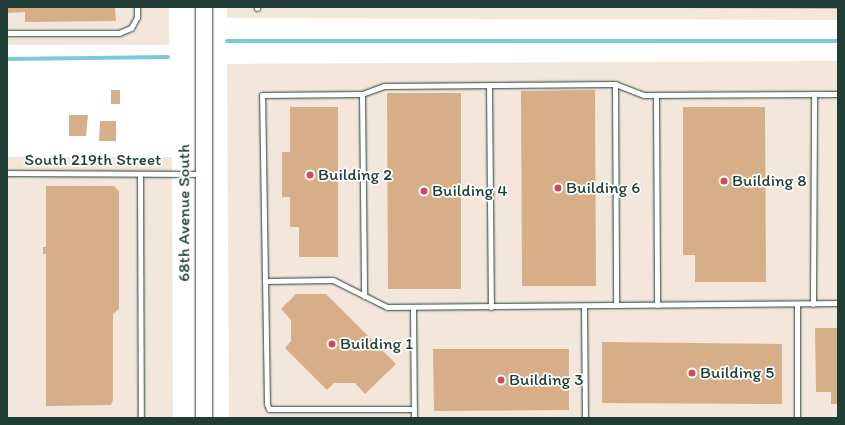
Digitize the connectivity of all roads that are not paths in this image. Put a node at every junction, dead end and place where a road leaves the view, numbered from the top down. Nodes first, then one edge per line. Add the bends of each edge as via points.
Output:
1 (137, 7) edge
2 (204, 7) edge
3 (7, 34) edge
4 (615, 84) junction
5 (489, 85) junction
6 (362, 94) junction
7 (814, 94) junction
8 (838, 94) edge
9 (656, 95) junction
10 (7, 173) edge
11 (140, 174) junction
12 (202, 174) junction
13 (265, 281) junction
14 (364, 296) junction
15 (797, 304) junction
16 (814, 304) junction
17 (838, 304) edge
18 (657, 305) junction
19 (584, 306) junction
20 (616, 306) junction
21 (413, 307) junction
22 (491, 307) junction
23 (414, 409) junction
24 (141, 418) edge
25 (204, 418) edge
26 (414, 418) edge
27 (585, 418) edge
28 (797, 418) edge

1 - 3 lane via 137,17 131,28 119,33
2 - 12 main road, 68th Avenue South
4 - 5 lane
4 - 9 lane via 626,86 634,93
4 - 20 lane
5 - 6 lane via 384,86
5 - 22 lane
6 - 13 lane via 262,95
6 - 14 lane
7 - 8 lane
7 - 9 lane
7 - 16 lane
9 - 18 lane
10 - 11 lane, South 219th Street
11 - 12 lane, South 219th Street
11 - 24 lane
12 - 25 main road, 68th Avenue South
13 - 14 lane via 333,280
13 - 23 lane via 269,409
14 - 21 lane via 387,308
15 - 16 lane
15 - 18 lane
15 - 28 lane
16 - 17 lane
18 - 20 lane
19 - 20 lane
19 - 22 lane
19 - 27 lane
21 - 22 lane
21 - 23 lane
23 - 26 lane

